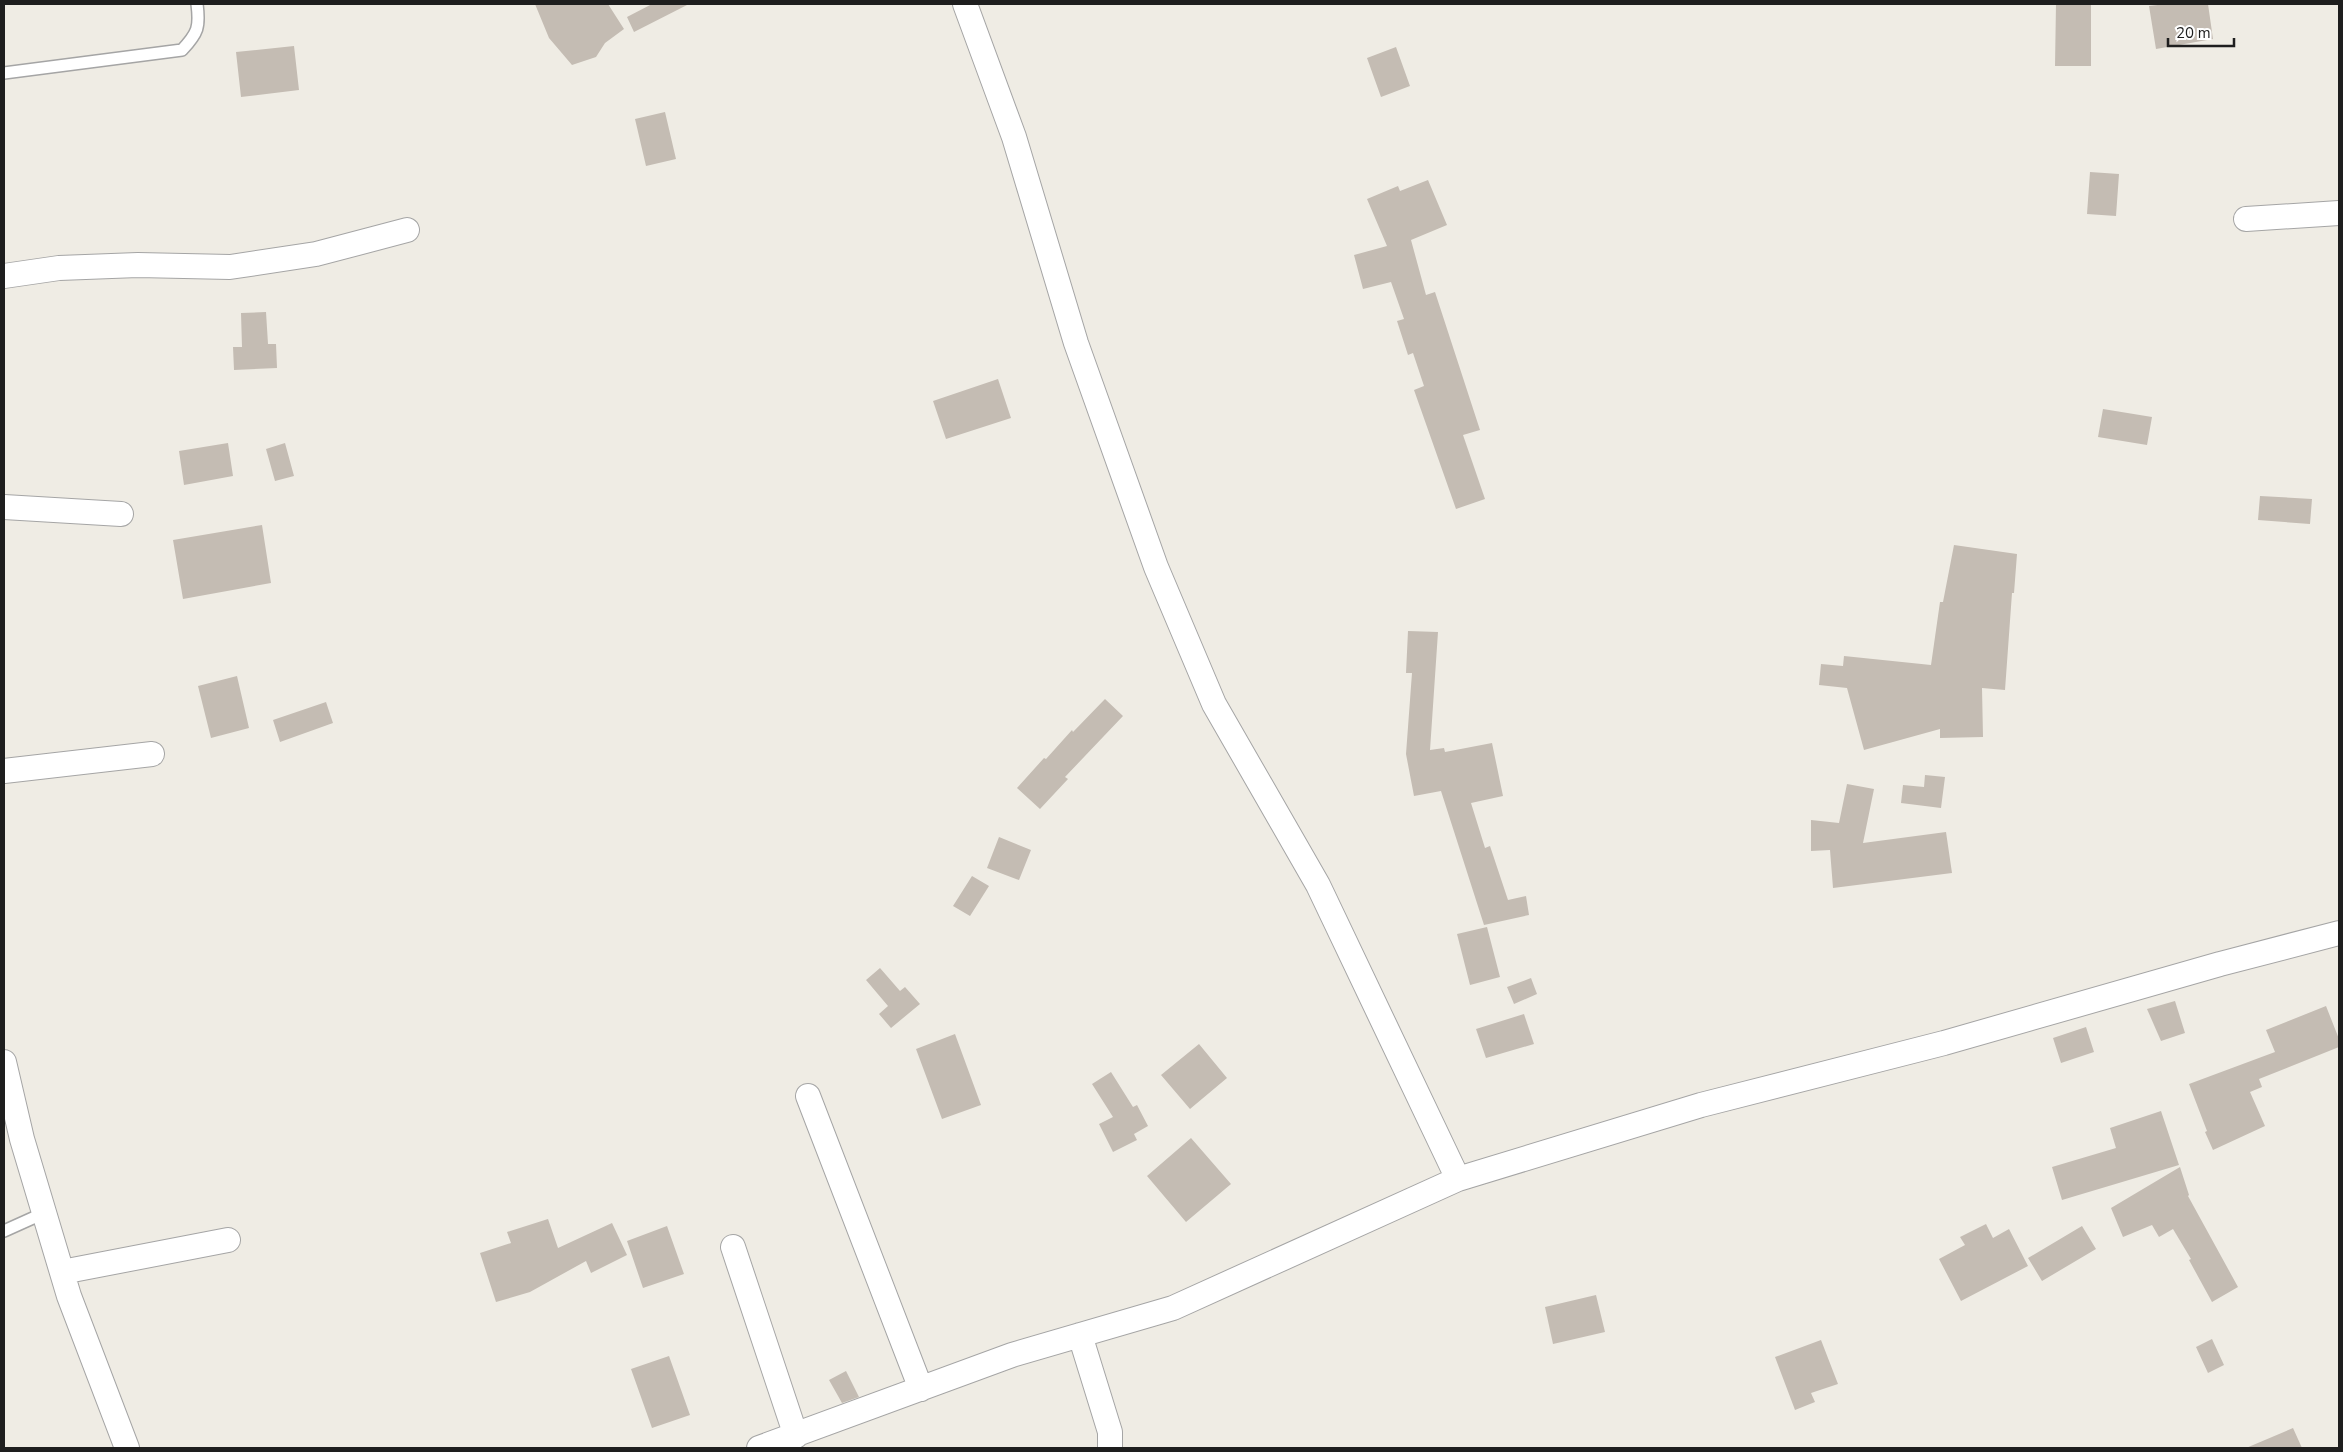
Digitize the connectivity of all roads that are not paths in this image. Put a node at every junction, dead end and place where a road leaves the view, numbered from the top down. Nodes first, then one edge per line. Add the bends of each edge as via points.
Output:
1 (197, 4) edge
2 (965, 4) edge
3 (4, 73) edge
4 (2339, 213) edge
5 (2246, 219) dead end
6 (406, 230) dead end
7 (4, 276) edge
8 (4, 507) edge
9 (121, 514) dead end
10 (152, 754) dead end
11 (4, 771) edge
12 (2339, 933) edge
13 (4, 1062) edge
14 (808, 1096) dead end
15 (1458, 1178) junction
16 (44, 1213) junction
17 (4, 1231) edge
18 (228, 1240) dead end
19 (733, 1248) dead end
20 (62, 1272) junction
21 (1080, 1335) junction
22 (921, 1390) junction
23 (796, 1436) junction
24 (127, 1448) edge
25 (759, 1448) edge
26 (1110, 1448) edge

1 - 3 lane via 196,36 182,50
2 - 15 street via 1014,136 1076,343 1156,567 1202,677 1214,704 1318,885
4 - 5 street
6 - 7 street via 316,254 230,267 79,267
8 - 9 street
10 - 11 street
12 - 15 street via 1944,1043 1701,1105
13 - 16 street
14 - 22 street
15 - 21 street via 1173,1308
16 - 17 lane
16 - 20 street
18 - 20 street
19 - 23 street
20 - 24 street
21 - 22 street
21 - 26 street via 1110,1432
22 - 23 street
23 - 25 street

